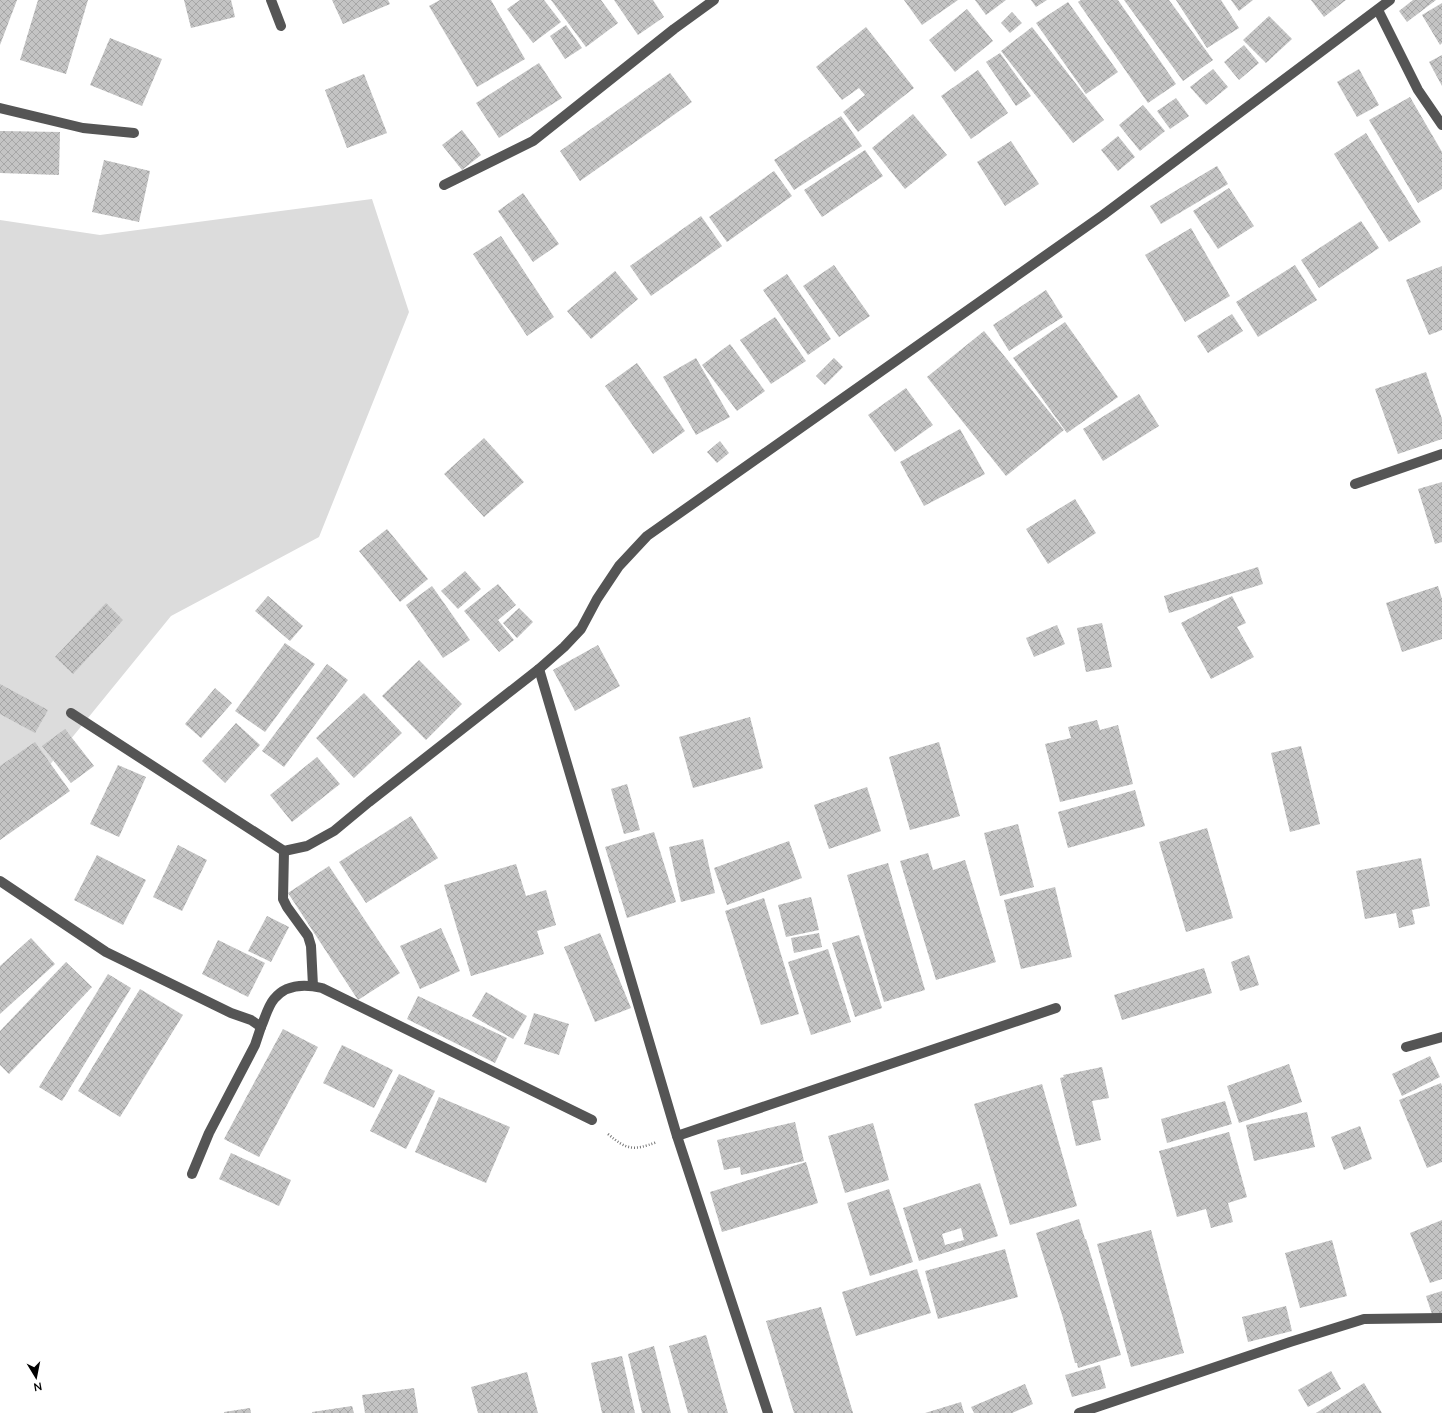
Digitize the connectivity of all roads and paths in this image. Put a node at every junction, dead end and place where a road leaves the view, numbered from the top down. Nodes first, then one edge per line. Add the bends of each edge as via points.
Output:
1 (271, 0) edge
2 (714, 0) edge
3 (1390, 0) edge
4 (1378, 10) junction
5 (281, 26) dead end
6 (0, 108) edge
7 (1442, 125) edge
8 (134, 133) dead end
9 (444, 185) dead end
10 (1442, 454) edge
11 (1355, 484) dead end
12 (539, 669) junction
13 (71, 713) dead end
14 (284, 851) junction
15 (0, 881) edge
16 (313, 986) junction
17 (1056, 1008) dead end
18 (260, 1027) junction
19 (1442, 1037) edge
20 (1406, 1047) dead end
21 (592, 1120) joint
22 (677, 1136) junction
23 (192, 1174) dead end
24 (1442, 1318) edge
25 (1091, 1411) edge
26 (768, 1413) edge
27 (1079, 1413) edge

1 - 5 street
2 - 9 street via 533,141
3 - 4 street
4 - 7 street via 1418,90
4 - 12 street via 1103,215 647,536 618,566 581,628
6 - 8 street via 83,128
10 - 11 street
12 - 14 street via 334,831 307,846
12 - 22 street
13 - 14 street
14 - 16 street via 284,899 308,936
15 - 18 street via 106,952 231,1013 251,1020
16 - 18 street via 293,986 284,990 273,999
16 - 21 street
17 - 22 street
18 - 23 street via 255,1045 209,1133
19 - 20 street
21 - 22 path via 618,1143 627,1147 641,1148
22 - 26 street
24 - 25 street via 1364,1319
25 - 27 street

